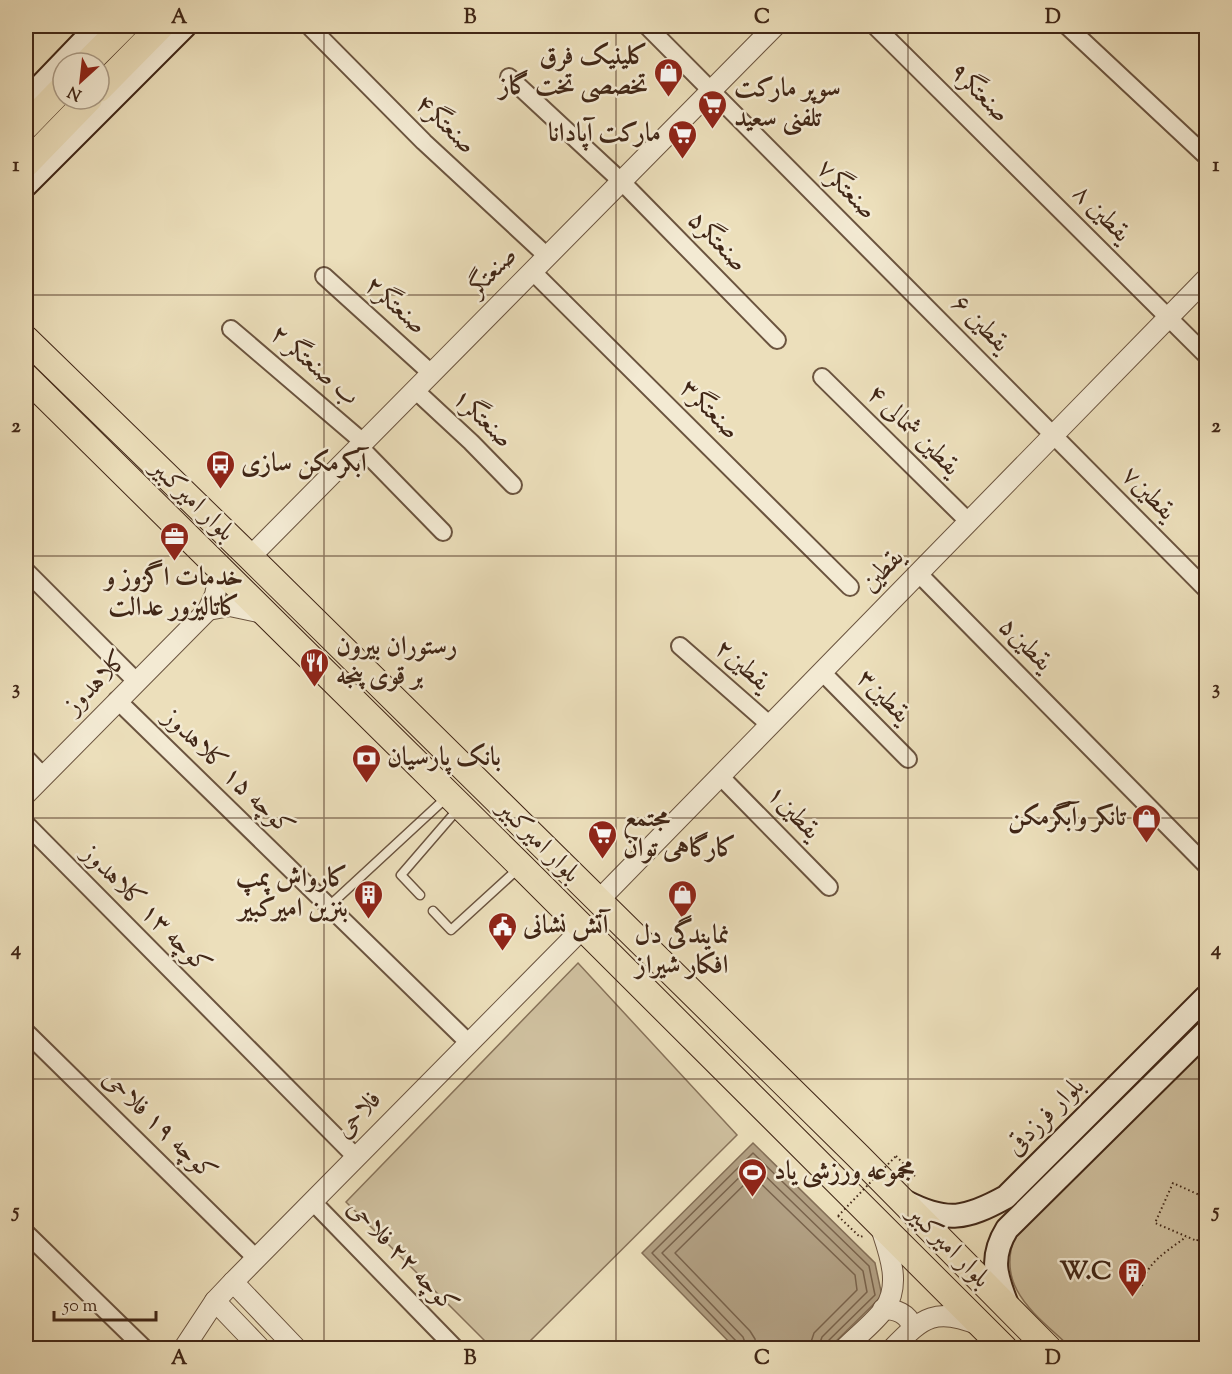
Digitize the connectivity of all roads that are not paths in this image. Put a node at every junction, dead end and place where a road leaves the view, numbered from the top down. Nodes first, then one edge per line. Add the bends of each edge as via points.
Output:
1 (98, 26) edge
2 (124, 26) edge
3 (161, 26) edge
4 (185, 26) edge
5 (647, 26) edge
6 (775, 26) edge
7 (875, 26) edge
8 (1067, 26) edge
9 (312, 27) edge
10 (99, 51) edge
11 (111, 77) edge
12 (509, 77) dead end
13 (711, 90) junction
14 (51, 100) edge
15 (26, 101) edge
16 (77, 111) edge
17 (26, 126) edge
18 (997, 146) joint
19 (1206, 156) edge
20 (26, 164) edge
21 (621, 181) junction
22 (26, 185) edge
23 (870, 250) joint
24 (547, 256) junction
25 (532, 271) junction
26 (324, 276) dead end
27 (1206, 279) edge
28 (1169, 317) junction
29 (231, 329) dead end
30 (26, 339) edge
31 (777, 339) dead end
32 (1206, 356) edge
33 (431, 373) junction
34 (26, 377) edge
35 (822, 377) dead end
36 (415, 390) junction
37 (117, 427) junction
38 (1054, 435) junction
39 (361, 444) junction
40 (96, 447) junction
41 (513, 485) dead end
42 (969, 522) junction
43 (443, 532) dead end
44 (250, 557) junction
45 (220, 570) junction
46 (26, 571) edge
47 (918, 573) junction
48 (850, 587) dead end
49 (1206, 589) edge
50 (208, 610) junction
51 (263, 613) junction
52 (680, 646) dead end
53 (822, 672) junction
54 (136, 681) junction
55 (117, 700) junction
56 (770, 725) junction
57 (26, 758) edge
58 (908, 759) dead end
59 (43, 776) junction
60 (720, 776) junction
61 (26, 794) edge
62 (454, 801) junction
63 (26, 824) edge
64 (1206, 865) edge
65 (520, 866) junction
66 (829, 887) dead end
67 (420, 895) dead end
68 (598, 901) junction
69 (328, 907) junction
70 (433, 911) dead end
71 (583, 928) junction
72 (1206, 997) edge
73 (26, 1032) edge
74 (1206, 1032) edge
75 (468, 1042) junction
76 (356, 1157) junction
77 (1006, 1197) junction
78 (899, 1199) junction
79 (313, 1202) junction
80 (1023, 1213) junction
81 (870, 1231) junction
82 (26, 1233) edge
83 (256, 1258) junction
84 (233, 1282) junction
85 (215, 1301) junction
86 (1009, 1308) junction
87 (884, 1309) junction
88 (981, 1326) junction
89 (910, 1331) junction
90 (144, 1348) edge
91 (184, 1348) edge
92 (260, 1348) edge
93 (296, 1348) edge
94 (455, 1348) edge
95 (845, 1348) edge
96 (893, 1348) edge
97 (1004, 1348) edge
98 (1048, 1348) edge

1 - 15 main road
2 - 10 main road
3 - 11 main road
4 - 22 main road
5 - 13 street, صنعتگر۷
6 - 13 street, صنعتگر
7 - 18 street, صنعتگر۹
8 - 19 street
9 - 24 street, صنعتگر۴ via 424,142
12 - 21 street, صنعتگر۵
13 - 21 street, صنعتگر
13 - 23 street, صنعتگر۷
14 - 17 main road
16 - 20 main road
18 - 28 street, یقطین ۸
21 - 24 street, صنعتگر
21 - 31 street, صنعتگر۵
23 - 38 street, یقطین ۶
24 - 25 street, صنعتگر
25 - 33 street, صنعتگر
25 - 48 street, صنعتگر۳
26 - 33 street, صنعتگر۲
27 - 28 street, یقطین
28 - 32 street, یقطین ۸
28 - 38 street, یقطین
29 - 39 street, ۲ ب صنعتگر
30 - 37 main road, بلوار امیرکبیر
33 - 36 street, صنعتگر
34 - 40 main road, بلوار امیرکبیر
35 - 42 street, یقطین شمالی ۴
36 - 39 street, صنعتگر
36 - 41 street, صنعتگر۱
37 - 40 main road
37 - 44 main road, بلوار امیرکبیر
38 - 42 street, یقطین
38 - 49 street, یقطین۷
39 - 43 street, ۲ ب صنعتگر
39 - 44 street, صنعتگر
40 - 45 main road, بلوار امیرکبیر
42 - 47 street, یقطین
44 - 68 main road, بلوار امیرکبیر
45 - 50 street, کلاهدوز
45 - 51 main road, بلوار امیرکبیر
46 - 54 street
47 - 53 street, یقطین
47 - 64 street, یقطین۵
50 - 51 street via 230,606
50 - 54 street, کلاهدوز
51 - 62 main road, بلوار امیرکبیر
52 - 56 street, یقطین۲
53 - 56 street, یقطین
53 - 58 street, یقطین۳
54 - 55 street, کلاهدوز
55 - 59 street, کلاهدوز
55 - 69 street, کوچه ۱۵ کلاهدوز
56 - 60 street, یقطین
57 - 59 street
59 - 61 street, کلاهدوز
60 - 66 street, یقطین۱
60 - 68 street, یقطین
62 - 65 main road, بلوار امیرکبیر
62 - 67 lane via 401,875
62 - 69 lane
63 - 76 street, کوچه ۱۳ کلاهدوز
65 - 70 lane via 451,930
65 - 71 main road, بلوار امیرکبیر
68 - 78 main road, بلوار امیرکبیر
69 - 75 street, کوچه ۱۵ کلاهدوز
71 - 75 street, فلاحی
71 - 81 main road, بلوار امیرکبیر
72 - 77 main road, بلوار فرزدقی
73 - 83 street, کوچه ۱۹ فلاحی
74 - 80 main road, بلوار فرزدقی
75 - 76 street, فلاحی
76 - 79 street, فلاحی
77 - 78 main road, بلوار فرزدقی via 979,1212 957,1216 931,1213
77 - 80 main road via 1001,1208 1003,1215 1013,1219
78 - 86 main road, بلوار امیرکبیر
79 - 83 street, فلاحی
79 - 94 street, کوچه ۲۲ فلاحی
80 - 86 main road, بلوار فرزدقی via 1007,1229 996,1256 997,1276
81 - 87 street via 890,1259 892,1290
81 - 88 main road, بلوار امیرکبیر
82 - 90 street
83 - 84 street, فلاحی
84 - 85 street, فلاحی
84 - 93 street
85 - 91 street, فلاحی
85 - 92 street
86 - 98 main road, بلوار امیرکبیر
87 - 89 street via 905,1315 912,1326
87 - 95 street
88 - 89 street via 939,1317 925,1320
88 - 97 main road, بلوار امیرکبیر
89 - 96 street

